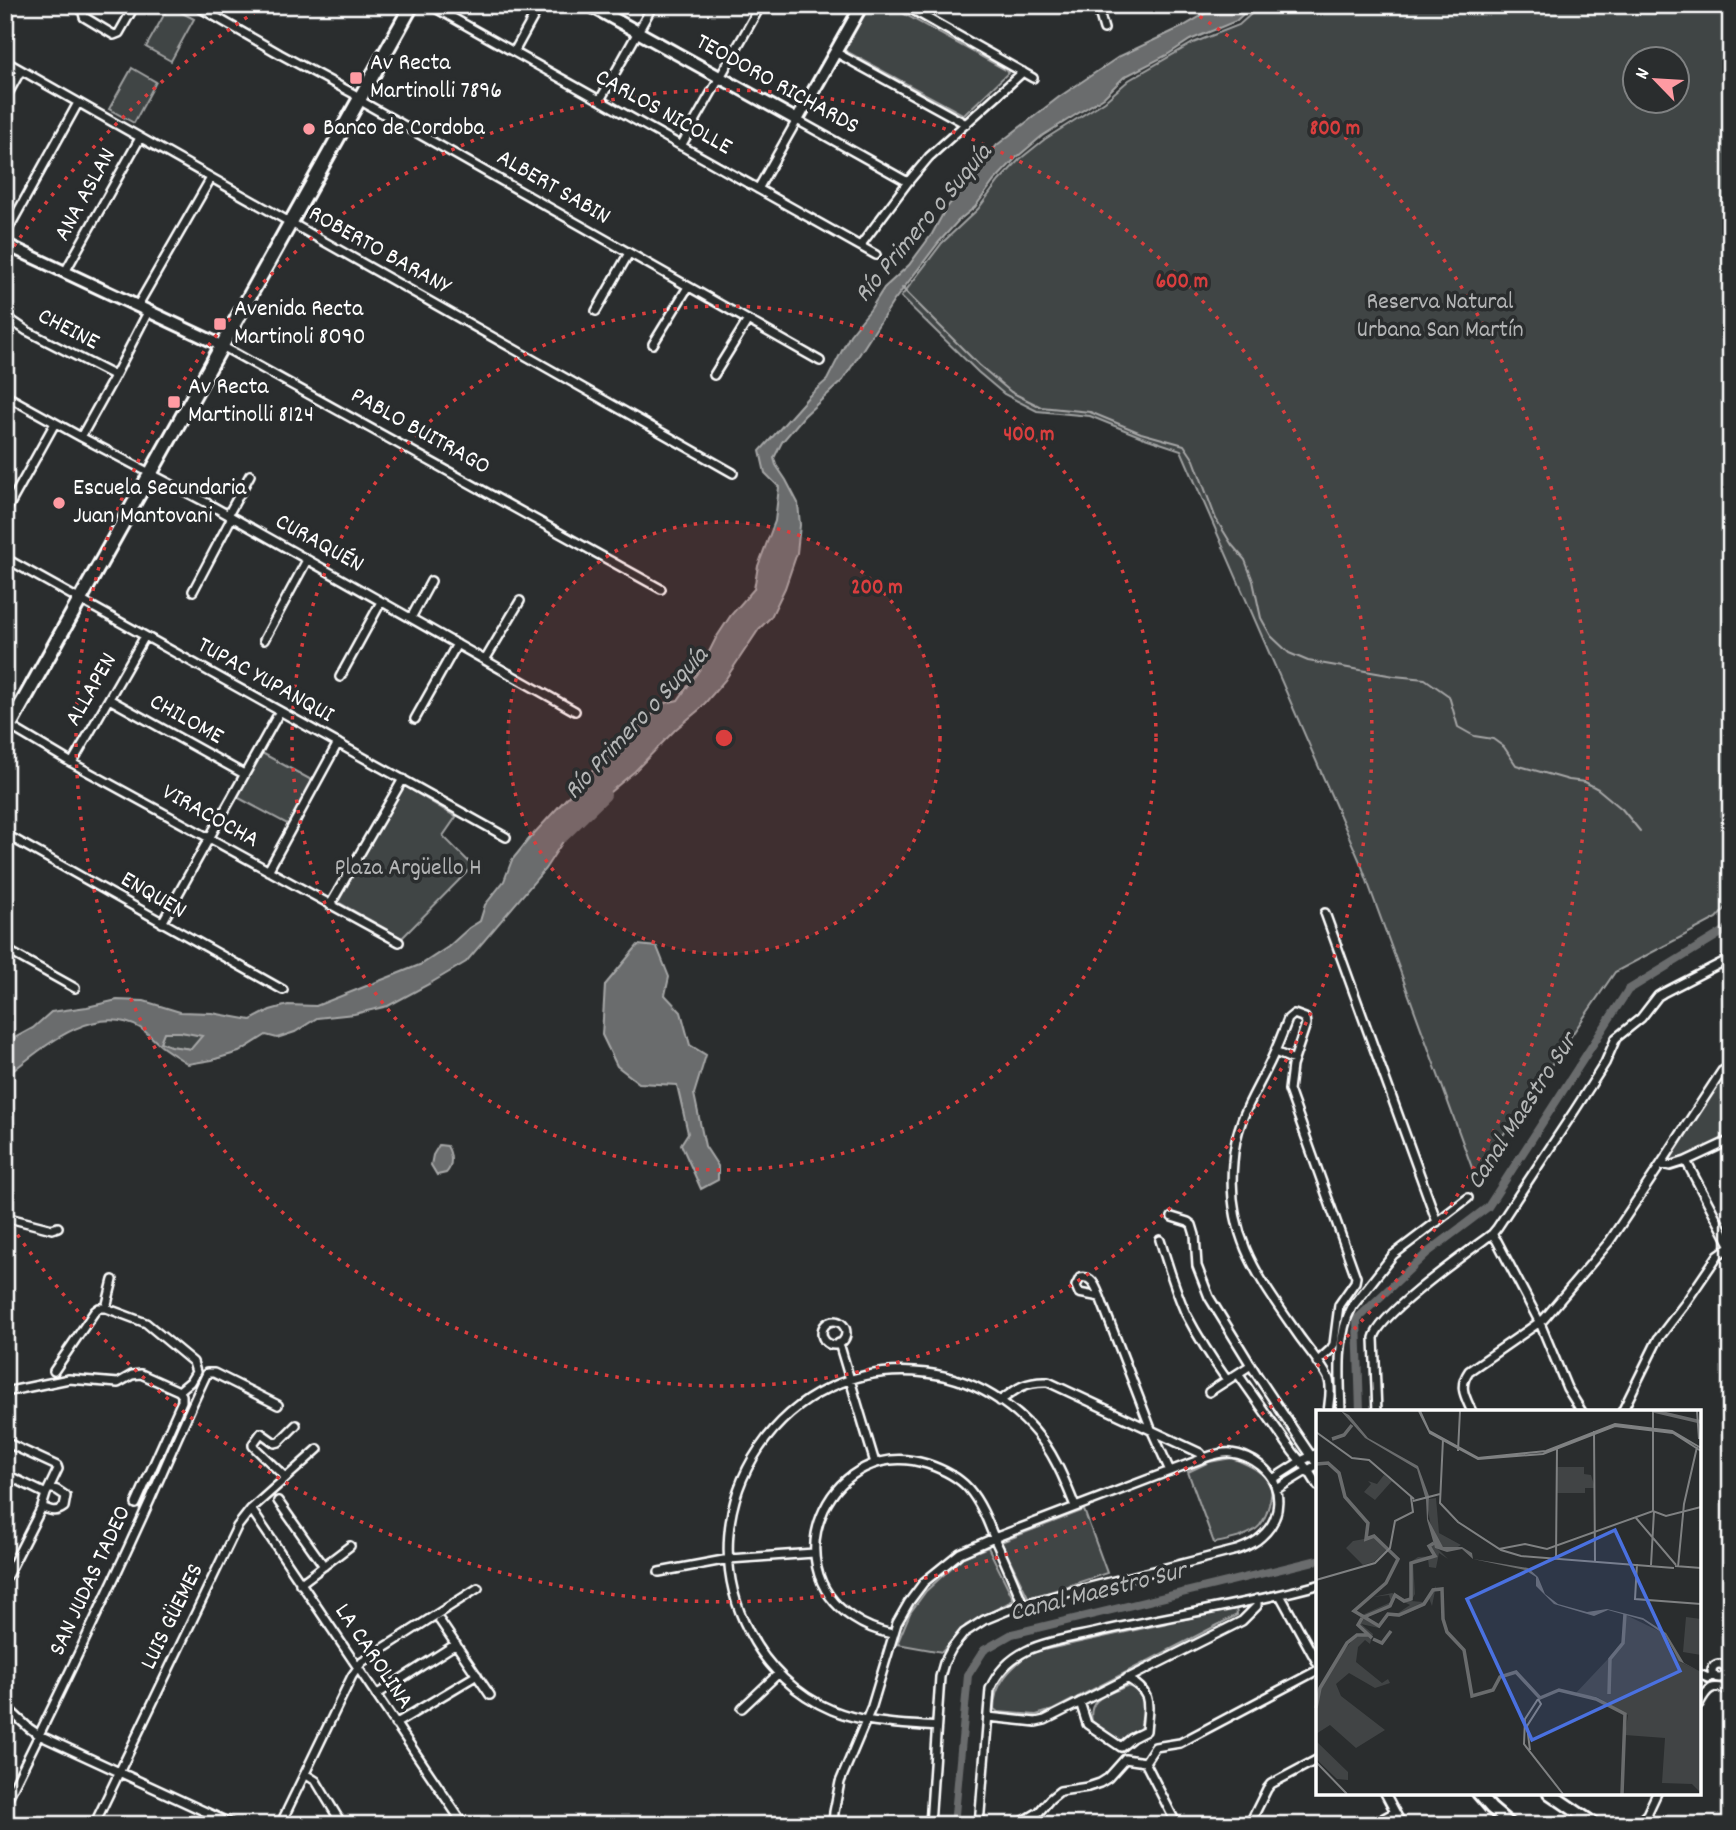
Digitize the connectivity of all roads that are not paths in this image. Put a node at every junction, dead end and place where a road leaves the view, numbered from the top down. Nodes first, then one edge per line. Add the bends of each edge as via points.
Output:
1 (88, 5) edge
2 (135, 5) edge
3 (195, 5) edge
4 (403, 5) edge
5 (412, 5) edge
6 (430, 5) edge
7 (540, 5) edge
8 (589, 5) edge
9 (653, 5) edge
10 (761, 5) edge
11 (862, 5) edge
12 (904, 5) edge
13 (1097, 5) edge
14 (209, 8) edge
15 (1104, 29) dead end
16 (638, 32) junction
17 (514, 52) junction
18 (835, 52) junction
19 (5, 61) edge
20 (21, 70) junction
21 (1023, 72) junction
22 (720, 77) junction
23 (1033, 78) dead end
24 (356, 97) junction
25 (5, 99) edge
26 (600, 100) junction
27 (78, 103) junction
28 (797, 120) junction
29 (966, 124) junction
30 (140, 138) junction
31 (681, 146) junction
32 (211, 177) junction
33 (908, 181) junction
34 (758, 189) junction
35 (287, 221) junction
36 (5, 235) edge
37 (5, 244) edge
38 (859, 246) junction
39 (629, 253) junction
40 (876, 255) dead end
41 (65, 272) junction
42 (688, 287) junction
43 (144, 307) junction
44 (596, 311) dead end
45 (5, 317) edge
46 (748, 320) junction
47 (217, 344) junction
48 (653, 344) dead end
49 (820, 361) dead end
50 (714, 375) dead end
51 (115, 376) junction
52 (5, 395) edge
53 (55, 423) junction
54 (81, 437) junction
55 (147, 471) junction
56 (733, 473) dead end
57 (250, 475) dead end
58 (5, 513) edge
59 (230, 516) junction
60 (5, 558) edge
61 (307, 560) junction
62 (431, 581) dead end
63 (661, 589) dead end
64 (193, 592) dead end
65 (76, 598) junction
66 (520, 601) dead end
67 (381, 602) junction
68 (411, 618) junction
69 (145, 636) junction
70 (264, 639) dead end
71 (457, 644) junction
72 (485, 660) junction
73 (340, 677) dead end
74 (109, 699) junction
75 (280, 711) junction
76 (575, 711) dead end
77 (415, 719) dead end
78 (6, 725) edge
79 (338, 743) junction
80 (72, 763) junction
81 (244, 774) junction
82 (402, 779) junction
83 (5, 834) edge
84 (506, 837) dead end
85 (210, 838) junction
86 (268, 871) junction
87 (330, 905) junction
88 (1325, 913) dead end
89 (162, 923) junction
90 (399, 942) dead end
91 (5, 949) edge
92 (1731, 958) edge
93 (75, 988) dead end
94 (283, 990) dead end
95 (1275, 1052) junction
96 (1294, 1060) junction
97 (1731, 1066) edge
98 (1731, 1140) edge
99 (1686, 1161) junction
100 (1661, 1164) junction
101 (1468, 1198) dead end
102 (5, 1217) edge
103 (1172, 1217) dead end
104 (1437, 1222) junction
105 (58, 1227) dead end
106 (1492, 1234) junction
107 (1160, 1240) dead end
108 (1731, 1246) edge
109 (113, 1280) dead end
110 (1100, 1297) dead end
111 (106, 1308) junction
112 (1540, 1322) junction
113 (839, 1343) dead end
114 (1317, 1362) junction
115 (1251, 1365) junction
116 (54, 1371) dead end
117 (1238, 1374) junction
118 (849, 1380) junction
119 (1227, 1380) junction
120 (179, 1391) junction
121 (5, 1392) edge
122 (1209, 1392) dead end
123 (1000, 1401) junction
124 (278, 1405) dead end
125 (1328, 1410) edge
126 (1340, 1410) edge
127 (1377, 1410) edge
128 (1471, 1410) edge
129 (1581, 1410) edge
130 (1623, 1410) edge
131 (296, 1425) dead end
132 (1151, 1429) junction
133 (5, 1442) edge
134 (318, 1449) dead end
135 (1315, 1455) edge
136 (1204, 1458) junction
137 (1301, 1461) junction
138 (875, 1463) junction
139 (1316, 1466) edge
140 (1308, 1470) junction
141 (1170, 1471) junction
142 (5, 1474) edge
143 (285, 1478) junction
144 (1273, 1479) junction
145 (1316, 1483) edge
146 (1277, 1489) junction
147 (47, 1491) junction
148 (278, 1501) dead end
149 (136, 1504) dead end
150 (1076, 1506) junction
151 (42, 1507) junction
152 (251, 1509) junction
153 (994, 1538) junction
154 (350, 1546) dead end
155 (814, 1553) junction
156 (729, 1559) junction
157 (324, 1566) junction
158 (660, 1572) dead end
159 (5, 1580) edge
160 (300, 1584) junction
161 (1316, 1586) edge
162 (478, 1588) dead end
163 (1280, 1595) junction
164 (1257, 1599) junction
165 (1023, 1604) junction
166 (440, 1621) dead end
167 (892, 1634) junction
168 (456, 1644) junction
169 (1316, 1660) edge
170 (357, 1668) junction
171 (1316, 1671) edge
172 (778, 1674) junction
173 (477, 1675) junction
174 (1701, 1675) edge
175 (1714, 1675) dead end
176 (1127, 1678) junction
177 (1727, 1690) edge
178 (376, 1695) junction
179 (490, 1695) dead end
180 (1701, 1701) edge
181 (1080, 1702) junction
182 (5, 1706) edge
183 (741, 1708) dead end
184 (988, 1717) junction
185 (866, 1721) junction
186 (395, 1724) junction
187 (936, 1727) junction
188 (1146, 1731) junction
189 (39, 1735) junction
190 (1155, 1747) junction
191 (1121, 1748) junction
192 (1125, 1759) junction
193 (1316, 1760) edge
194 (1145, 1762) junction
195 (120, 1771) junction
196 (305, 1774) junction
197 (1386, 1795) edge
198 (1480, 1795) edge
199 (1552, 1795) edge
200 (1656, 1795) edge
201 (5, 1804) edge
202 (1395, 1812) junction
203 (1648, 1812) junction
204 (340, 1821) dead end
205 (94, 1825) edge
206 (234, 1825) edge
207 (280, 1825) edge
208 (464, 1825) edge
209 (834, 1825) edge
210 (930, 1825) edge
211 (979, 1825) edge
212 (1017, 1825) edge
213 (1177, 1825) edge
214 (1249, 1825) edge
215 (1371, 1825) edge
216 (1402, 1825) edge
217 (1511, 1825) edge
218 (1596, 1825) edge
219 (1636, 1825) edge
220 (1647, 1825) edge

1 - 2 street via 84,17 114,35
3 - 14 street, ALBERT SABIN
4 - 24 main road
5 - 24 main road
6 - 17 street, CARLOS NICOLLE
7 - 17 street
8 - 16 main road, TEODORO RICHARDS
9 - 16 street
10 - 22 street
11 - 18 main road
12 - 21 street
13 - 15 street
14 - 24 street, ALBERT SABIN
16 - 22 main road, TEODORO RICHARDS
16 - 26 street
17 - 26 street, CARLOS NICOLLE
18 - 28 main road
18 - 29 street
19 - 20 street, ROBERTO BARANY
20 - 25 street
20 - 27 street, ROBERTO BARANY
21 - 23 street
21 - 29 street
22 - 28 main road, TEODORO RICHARDS
22 - 31 street
24 - 35 main road
24 - 39 street, ALBERT SABIN
26 - 31 street, CARLOS NICOLLE
27 - 30 street, ROBERTO BARANY
27 - 36 street
28 - 33 street, TEODORO RICHARDS
28 - 34 street
29 - 33 street
30 - 32 street, ROBERTO BARANY
30 - 41 street, ANA ASLAN
31 - 34 street, CARLOS NICOLLE
32 - 35 street, ROBERTO BARANY
32 - 43 street
33 - 38 street
34 - 38 street, CARLOS NICOLLE
35 - 47 main road
35 - 56 street, ROBERTO BARANY
37 - 41 main road, PABLO BUITRAGO
38 - 40 street, CARLOS NICOLLE
39 - 42 street, ALBERT SABIN
39 - 44 street
41 - 43 main road, PABLO BUITRAGO
42 - 46 street, ALBERT SABIN
42 - 48 street
43 - 47 main road, PABLO BUITRAGO
43 - 51 street
45 - 51 street, CHEINE
46 - 49 street, ALBERT SABIN
46 - 50 street
47 - 55 main road
47 - 63 street, PABLO BUITRAGO
51 - 54 street
52 - 53 street, CURAQUÉN
53 - 54 street, CURAQUÉN
53 - 58 street
54 - 55 street, CURAQUÉN
55 - 59 street, CURAQUÉN
55 - 65 main road
57 - 59 street
59 - 61 street, CURAQUÉN
59 - 64 street
60 - 65 street, TUPAC YUPANQUI
61 - 67 street, CURAQUÉN
61 - 70 street
62 - 68 street
65 - 69 street, TUPAC YUPANQUI
65 - 78 main road
66 - 72 street
67 - 68 street, CURAQUÉN
67 - 73 street
68 - 71 street, CURAQUÉN
69 - 74 street, ALLAPEN
69 - 75 street, TUPAC YUPANQUI
71 - 72 street, CURAQUÉN
71 - 77 street
72 - 76 street, CURAQUÉN
74 - 80 street, ALLAPEN
74 - 81 street, CHILOME
75 - 79 street, TUPAC YUPANQUI
75 - 81 street
78 - 80 street, VIRACOCHA
79 - 82 street, TUPAC YUPANQUI
79 - 86 street
80 - 85 street, VIRACOCHA
81 - 85 street
82 - 84 street, TUPAC YUPANQUI
82 - 87 street
83 - 89 street, ENQUEN
85 - 86 street, VIRACOCHA
85 - 89 street
86 - 87 street, VIRACOCHA
87 - 90 street, VIRACOCHA
88 - 104 street
89 - 94 street, ENQUEN
91 - 93 street
92 - 106 street via 1658,996 1641,1018 1616,1038 1576,1110
95 - 96 street
95 - 96 street via 1289,1019 1294,1014 1301,1016 1306,1024
95 - 114 street via 1238,1130 1234,1214 1255,1271
96 - 114 street via 1289,1084 1292,1100 1356,1277 1339,1305 1334,1344
97 - 100 street via 1722,1072
98 - 99 street
99 - 100 street
99 - 108 street
100 - 112 street via 1609,1242
101 - 104 street
102 - 105 street
103 - 115 street via 1192,1225 1197,1266 1209,1297
104 - 126 street via 1393,1255 1348,1315 1340,1356
106 - 112 street
106 - 127 street via 1378,1328 1374,1338
107 - 119 street via 1186,1312
108 - 130 street via 1718,1255 1658,1339
109 - 111 street
110 - 132 street
111 - 116 street via 95,1311
111 - 120 street via 146,1323 193,1362 195,1375
112 - 128 street via 1469,1371 1462,1386
112 - 129 street
113 - 118 street
114 - 125 street via 1329,1381
115 - 117 street
115 - 135 street
117 - 119 street
117 - 137 street
118 - 123 street via 895,1370 936,1374
118 - 138 street
118 - 156 street via 805,1401 756,1452 735,1502
119 - 122 street
120 - 121 street via 136,1374 118,1383 69,1379
120 - 149 street via 182,1401
123 - 132 street via 1030,1382 1048,1382
123 - 150 street via 1044,1443
124 - 189 street, SAN JUDAS TADEO via 207,1373
131 - 143 street via 279,1442 261,1433 253,1444
132 - 136 street
132 - 141 street
133 - 147 street via 57,1466
134 - 143 street, LUIS GÜEMES
135 - 137 street
136 - 141 street
136 - 144 street via 1241,1455 1258,1463
137 - 140 street
137 - 144 street
138 - 153 street via 919,1461 957,1477 978,1501
138 - 155 street via 849,1478 827,1500
139 - 140 street
140 - 145 street
140 - 146 street
141 - 150 street
142 - 147 street
143 - 152 street, LUIS GÜEMES
144 - 146 street
146 - 165 street via 1275,1518 1262,1537 1245,1548
147 - 151 street
147 - 151 street via 57,1490 66,1496 64,1507 58,1512
148 - 157 street
150 - 153 street
151 - 159 street
152 - 160 street, LA CAROLINA
152 - 195 street, LUIS GÜEMES via 237,1527
153 - 165 street
153 - 167 street via 960,1553 924,1582
154 - 157 street
155 - 156 street
155 - 167 street via 821,1579 843,1611
156 - 158 street
156 - 172 street via 739,1611 761,1654
157 - 160 street
160 - 170 street, LA CAROLINA
161 - 163 street
162 - 170 street
163 - 164 street
163 - 169 street
164 - 176 street via 1257,1606 1242,1620
164 - 184 street via 1026,1651 993,1681
165 - 187 street via 976,1624 952,1648 940,1678
166 - 168 street
167 - 185 street
168 - 173 street
168 - 178 street
170 - 178 street, LA CAROLINA
170 - 196 street
171 - 190 street via 1180,1743
172 - 183 street
172 - 185 street via 819,1703
173 - 179 street
173 - 186 street
174 - 175 street
176 - 181 street
176 - 188 street via 1146,1695
177 - 180 street via 1715,1687
178 - 186 street, LA CAROLINA
181 - 184 street via 1040,1722
181 - 191 street via 1087,1724
182 - 189 street
184 - 211 street
185 - 187 street
185 - 209 street via 839,1782
186 - 208 street, LA CAROLINA
187 - 210 street
188 - 190 street
188 - 191 street
189 - 195 street
189 - 201 street, SAN JUDAS TADEO
190 - 194 street
191 - 192 street
192 - 194 street
192 - 212 street via 1100,1783 1060,1791
193 - 214 street via 1271,1784
194 - 213 street
195 - 205 street, LUIS GÜEMES
195 - 206 street
196 - 204 street via 316,1781
196 - 207 street
197 - 202 street
198 - 217 main road
199 - 218 main road
200 - 203 street
202 - 215 street
202 - 216 street
203 - 219 street
203 - 220 street

